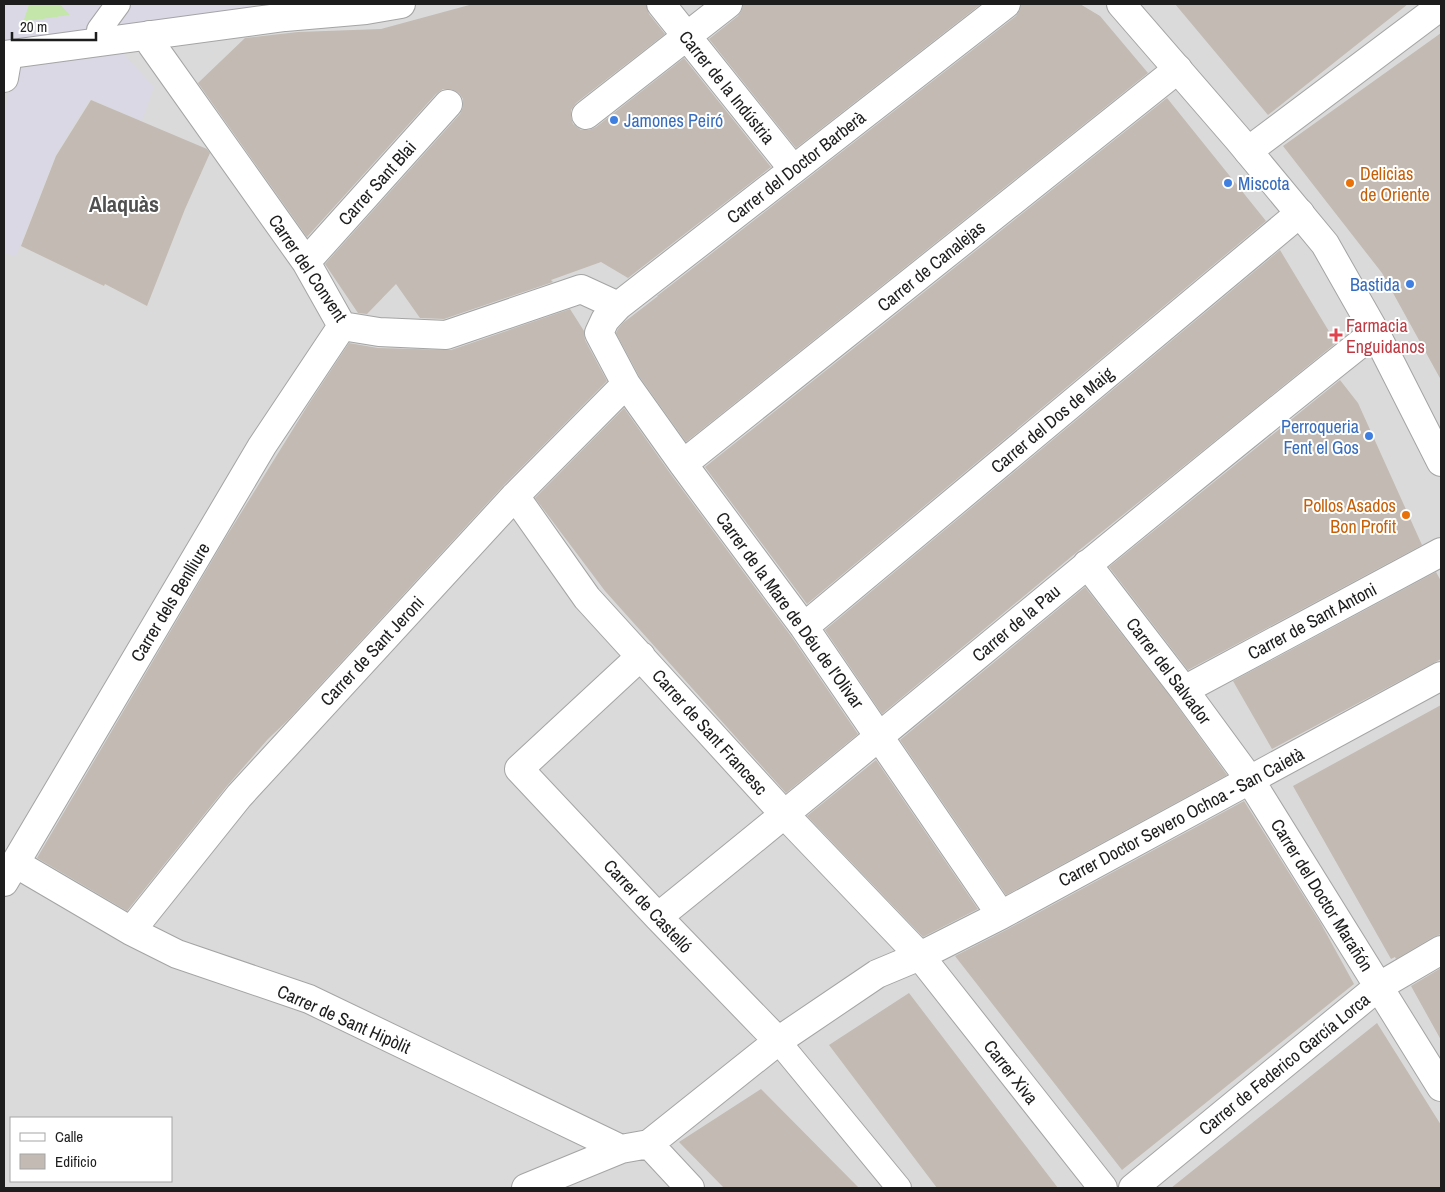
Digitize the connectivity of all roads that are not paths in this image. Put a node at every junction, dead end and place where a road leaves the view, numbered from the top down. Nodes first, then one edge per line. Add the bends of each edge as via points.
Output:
1 (118, 4) edge
2 (401, 4) edge
3 (661, 4) edge
4 (728, 4) edge
5 (1006, 4) edge
6 (1121, 4) edge
7 (1441, 6) edge
8 (99, 30) dead end
9 (150, 35) junction
10 (686, 36) junction
11 (5, 63) edge
12 (1178, 69) junction
13 (448, 104) dead end
14 (586, 115) dead end
15 (1248, 151) junction
16 (793, 169) junction
17 (1300, 214) junction
18 (306, 262) junction
19 (618, 306) junction
20 (342, 326) junction
21 (1376, 332) junction
22 (626, 384) junction
23 (1441, 462) edge
24 (683, 464) junction
25 (515, 496) junction
26 (1441, 552) edge
27 (1087, 564) junction
28 (804, 627) junction
29 (641, 656) junction
30 (1441, 676) edge
31 (1184, 690) junction
32 (880, 736) junction
33 (1250, 780) junction
34 (785, 815) junction
35 (10, 872) edge
36 (1001, 915) junction
37 (658, 917) junction
38 (131, 931) junction
39 (1441, 950) edge
40 (920, 956) junction
41 (1378, 987) junction
42 (778, 1041) junction
43 (1441, 1087) edge
44 (649, 1144) junction
45 (621, 1149) junction
46 (526, 1188) edge
47 (690, 1188) edge
48 (899, 1188) edge
49 (1103, 1188) edge
50 (1132, 1188) edge

1 - 8 street
2 - 9 street
3 - 10 street, Carrer de la Indústria
4 - 10 street
5 - 16 street, Carrer del Doctor Barberà
6 - 12 street
7 - 15 street
9 - 11 street via 100,41
9 - 18 street, Carrer del Convent via 152,45
10 - 14 street
10 - 16 street, Carrer de la Indústria
12 - 15 street
12 - 24 street, Carrer de Canalejas
13 - 18 street, Carrer Sant Blai
15 - 17 street
16 - 19 street, Carrer del Doctor Barberà
17 - 21 street via 1325,244
17 - 28 street, Carrer del Dos de Maig
18 - 20 street, Carrer del Convent
19 - 20 street, Carrer del Convent via 581,289 446,335 379,332
19 - 22 street, Carrer de la Mare de Déu de l'Olivar via 598,333
20 - 35 street, Carrer dels Benlliure via 262,446
21 - 23 street
21 - 27 street, Carrer de la Pau
22 - 24 street, Carrer de la Mare de Déu de l'Olivar
22 - 25 street, Carrer de Sant Jeroni
24 - 28 street, Carrer de la Mare de Déu de l'Olivar
25 - 29 street, Carrer de Sant Francesc via 587,598
25 - 38 street, Carrer de Sant Jeroni via 239,796
26 - 31 street, Carrer de Sant Antoni
27 - 31 street, Carrer del Salvador
27 - 32 street, Carrer de la Pau
28 - 32 street, Carrer de la Mare de Déu de l'Olivar
29 - 34 street, Carrer de Sant Francesc
29 - 37 street, Carrer de Castelló via 519,769
30 - 33 street, Carrer Doctor Severo Ochoa - San Caietà
31 - 33 street, Carrer del Salvador
32 - 34 street, Carrer de la Pau
32 - 36 street, Carrer de la Mare de Déu de l'Olivar
33 - 36 street, Carrer Doctor Severo Ochoa - San Caietà
33 - 41 street, Carrer del Doctor Marañón
34 - 37 street, Carrer de la Pau
34 - 40 street, Carrer de Sant Francesc
35 - 38 street, Carrer de Sant Hipòlit
36 - 40 street, Carrer Doctor Severo Ochoa - San Caietà
37 - 42 street, Carrer de Castelló
38 - 45 street, Carrer de Sant Hipòlit via 177,954 309,999
39 - 41 street, Carrer de Federico García Lorca
40 - 42 street, Carrer Doctor Severo Ochoa - San Caietà via 877,974
40 - 49 street, Carrer Xiva
41 - 43 street, Carrer del Doctor Marañón
41 - 50 street, Carrer de Federico García Lorca
42 - 44 street, Carrer Doctor Severo Ochoa - San Caietà
42 - 48 street
44 - 45 street
44 - 47 street
45 - 46 street

